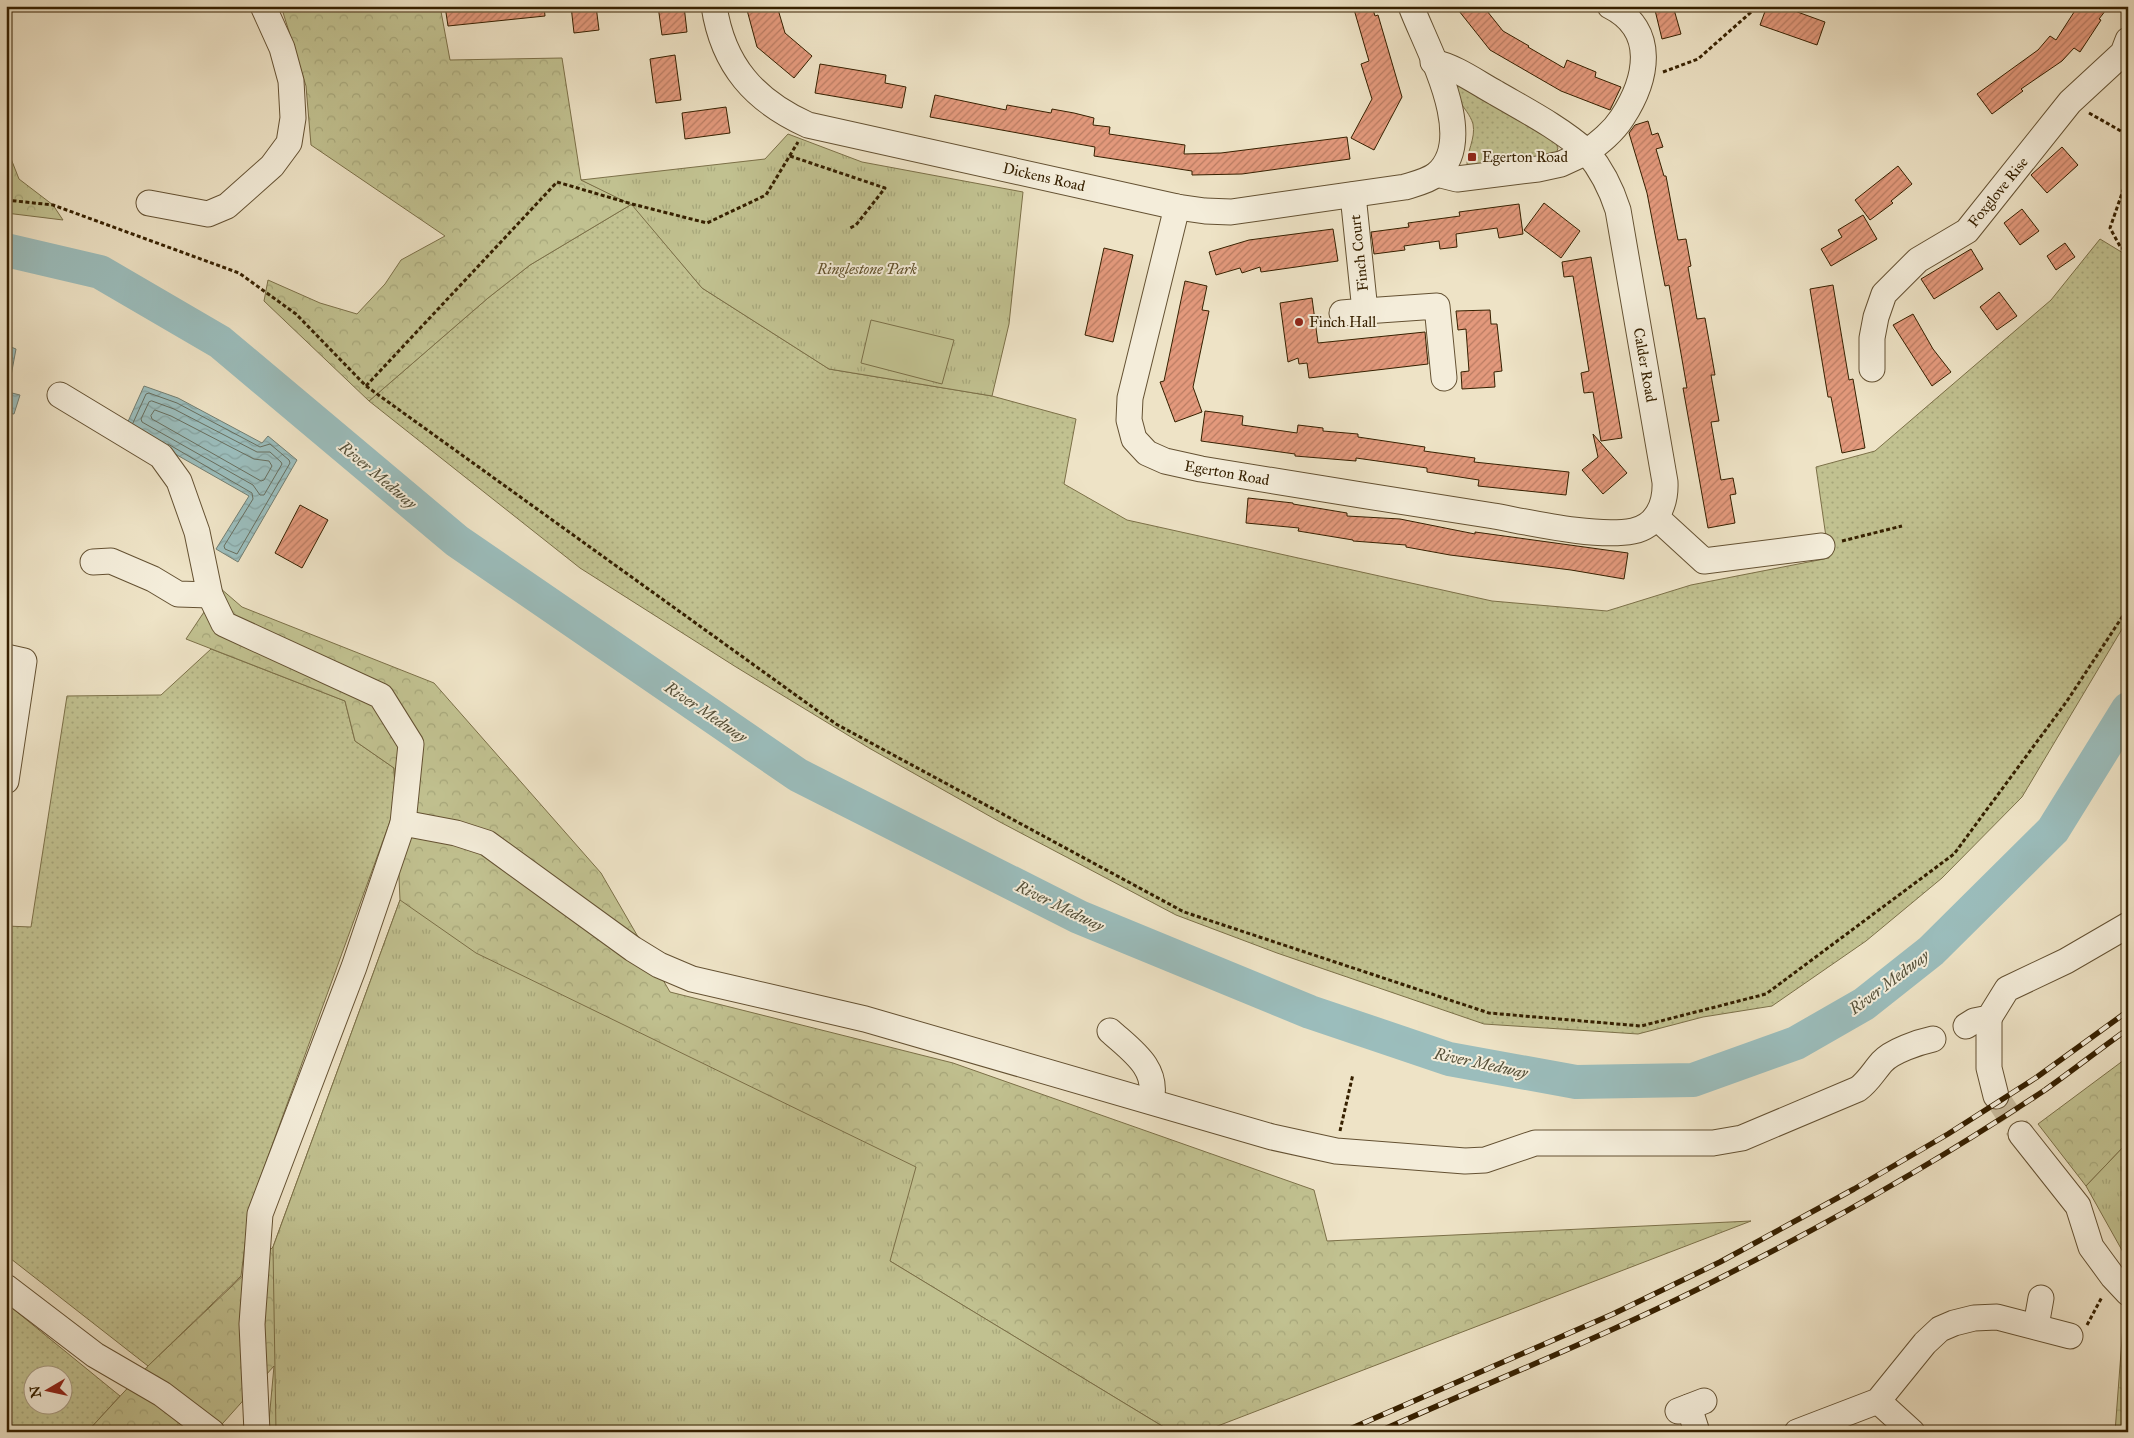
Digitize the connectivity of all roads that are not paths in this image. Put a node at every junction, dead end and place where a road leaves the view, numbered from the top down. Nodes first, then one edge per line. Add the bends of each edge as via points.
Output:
1 (263, 6) edge
2 (714, 6) edge
3 (1411, 6) edge
4 (1610, 6) edge
5 (2128, 40) edge
6 (1433, 62) junction
7 (1587, 152) junction
8 (1437, 174) junction
9 (1353, 195) junction
10 (149, 203) dead end
11 (1177, 207) junction
12 (1872, 369) dead end
13 (1444, 378) dead end
14 (60, 395) dead end
15 (1656, 517) junction
16 (1822, 546) road end
17 (93, 562) dead end
18 (210, 595) junction
19 (6, 657) edge
20 (6, 781) edge
21 (402, 822) junction
22 (2128, 925) edge
23 (1990, 1018) junction
24 (1966, 1026) dead end
25 (1110, 1031) dead end
26 (1934, 1039) dead end
27 (1996, 1096) tunnel mouth
28 (1151, 1101) junction
29 (2021, 1134) tunnel mouth
30 (2120, 1285) edge
31 (6, 1286) edge
32 (2042, 1298) dead end
33 (2036, 1326) junction
34 (2070, 1336) road end
35 (1878, 1401) junction
36 (1690, 1406) dead end
37 (212, 1432) edge
38 (257, 1432) edge
39 (1697, 1432) edge
40 (1797, 1432) edge
41 (1912, 1432) edge

1 - 10 street via 282,48 291,81 293,118 289,143 272,166 227,206 208,214
2 - 11 street, Dickens Road via 721,36 739,74 770,104 808,125
3 - 6 street
4 - 7 street via 1628,18 1638,31 1643,49 1639,81 1622,118
5 - 12 street, Foxglove Rise via 2123,52 2070,102 1967,231 1918,260 1884,294 1872,338
6 - 7 street, Calder Road via 1464,74 1547,122
6 - 8 street via 1450,105 1453,133 1448,158
7 - 8 street via 1561,164 1538,169 1457,179
7 - 15 street, Calder Road via 1612,190 1618,210 1665,482 1664,498
8 - 9 street, Dickens Road via 1405,188
9 - 11 street, Dickens Road via 1231,212
9 - 13 street, Finch Court via 1354,312 1437,306
11 - 15 street, Egerton Road via 1130,398 1130,431 1147,453 1164,461 1201,469 1593,532 1634,531
14 - 18 street via 161,456 179,481 198,532
15 - 16 street via 1704,561
17 - 18 street via 111,561 178,594
18 - 21 street via 224,624 381,696 411,744
19 - 20 street via 24,661
21 - 28 street via 487,843 633,949 692,980 865,1020
21 - 38 street via 354,967 260,1214 252,1324
22 - 23 street via 2066,961 2007,989
23 - 24 street
23 - 27 street via 1989,1068
25 - 28 street via 1140,1058 1150,1074 1153,1085
26 - 28 street via 1920,1042 1883,1060 1858,1089 1742,1138 1713,1143 1535,1142 1479,1161 1336,1151 1272,1137
29 - 30 street via 2078,1206 2091,1247
31 - 37 street via 95,1355 162,1394
32 - 33 street
33 - 34 street
33 - 35 street via 1997,1317 1974,1318 1940,1329 1925,1342
35 - 40 street
35 - 41 street
36 - 39 street

